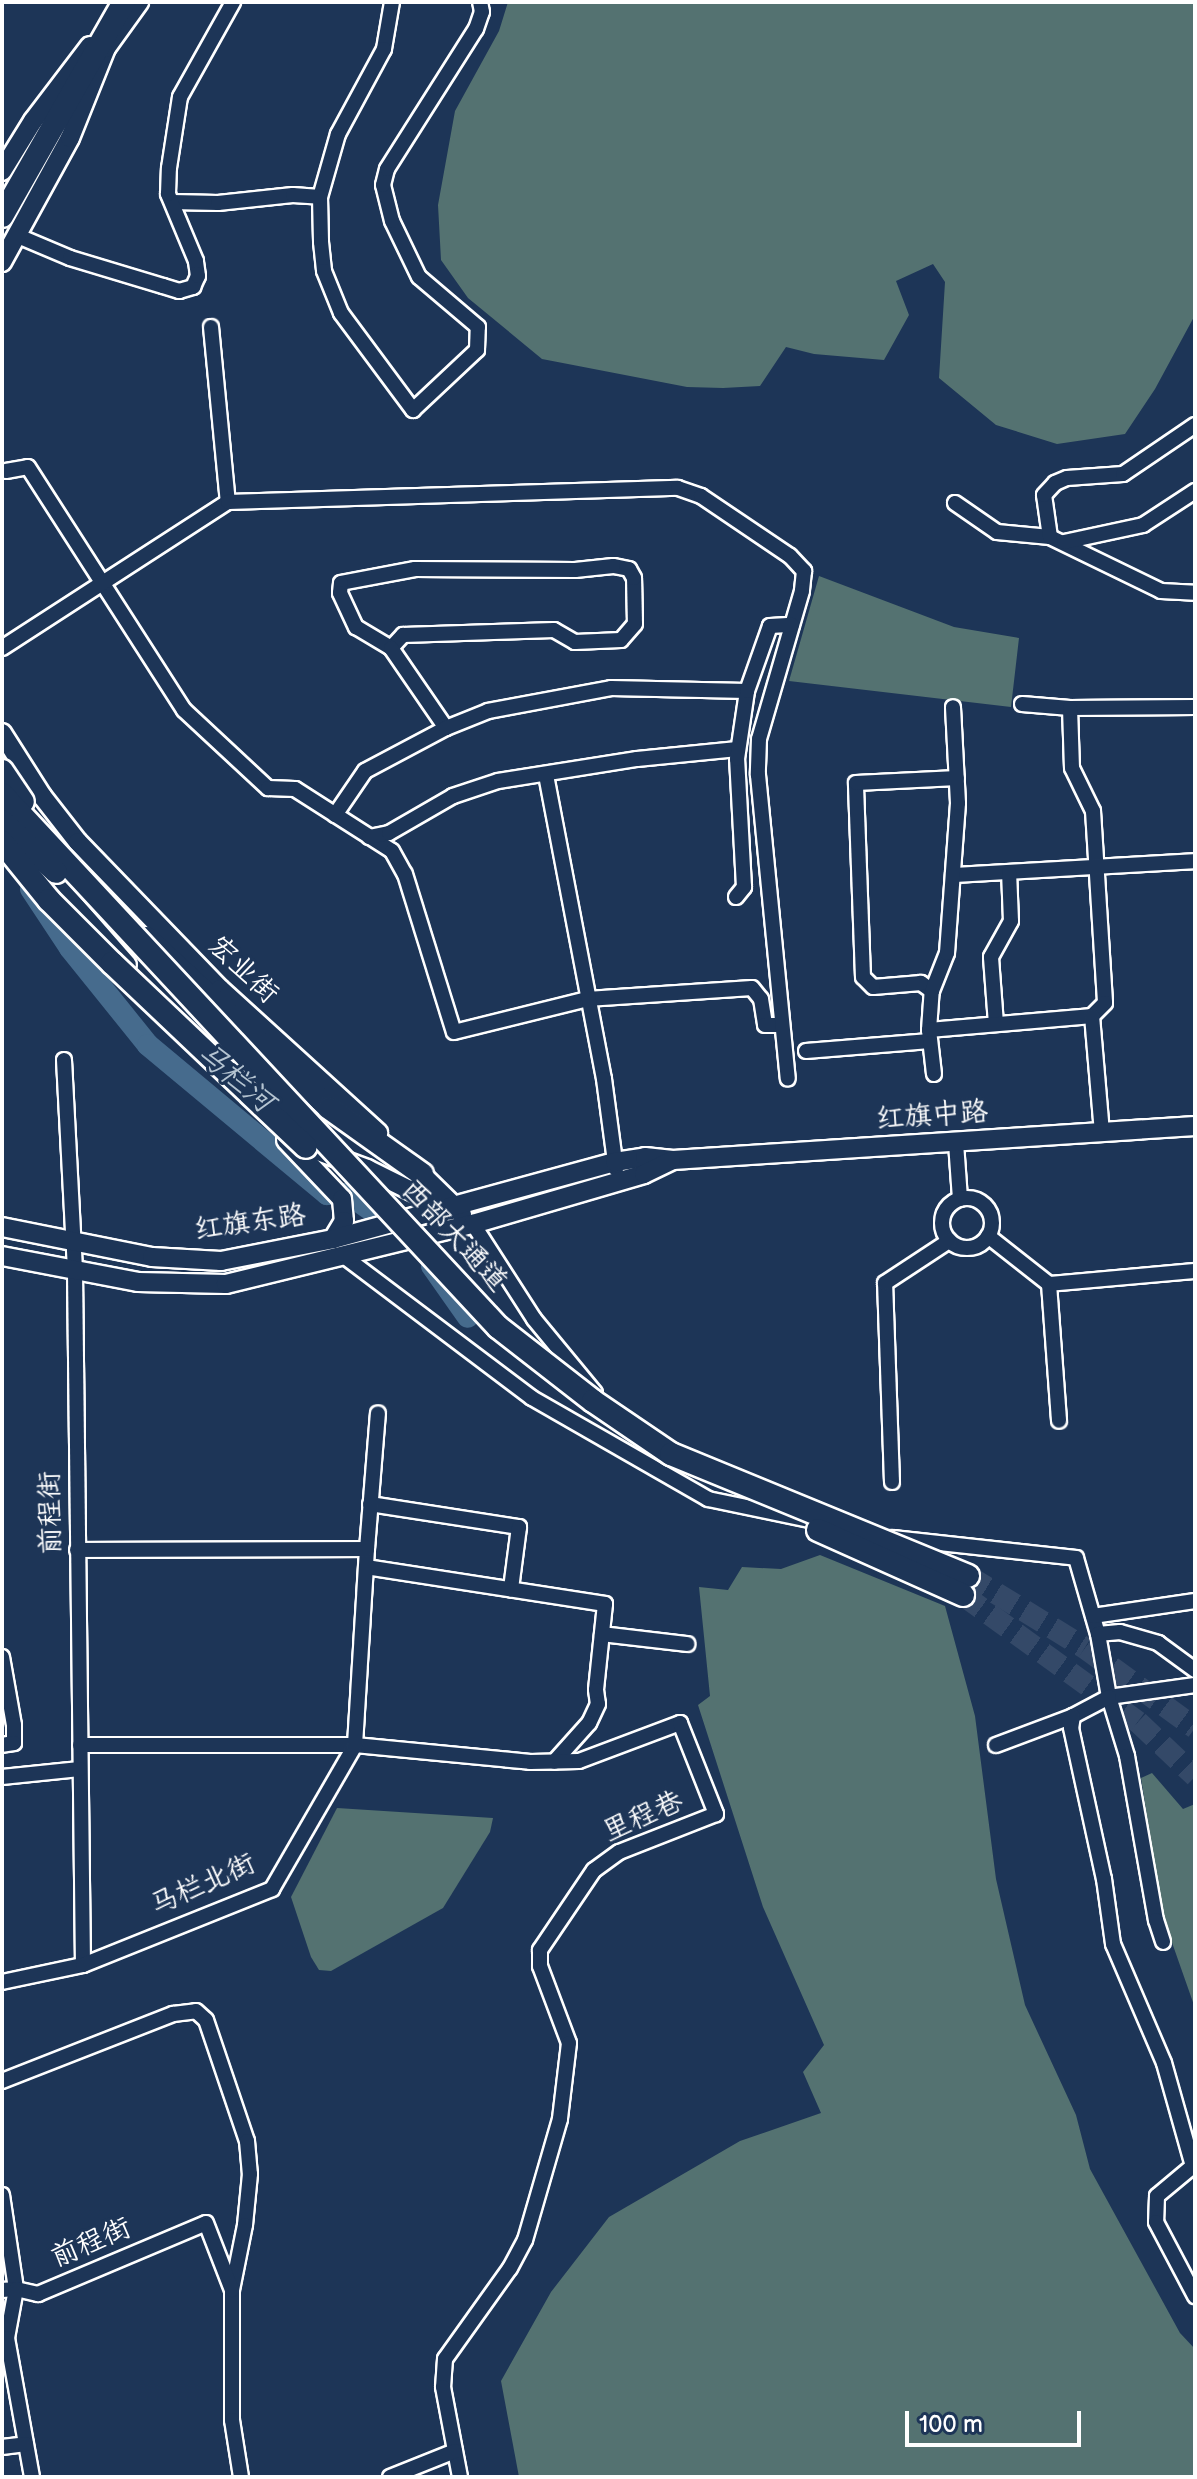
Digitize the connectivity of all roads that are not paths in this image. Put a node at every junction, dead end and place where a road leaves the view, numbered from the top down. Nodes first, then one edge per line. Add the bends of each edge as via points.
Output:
1 (124, 2) edge
2 (139, 2) edge
3 (233, 2) edge
4 (392, 2) edge
5 (480, 2) edge
6 (106, 48) junction
7 (48, 132) junction
8 (2, 171) edge
9 (320, 197) junction
10 (172, 202) junction
11 (2, 216) edge
12 (18, 236) junction
13 (2, 262) edge
14 (211, 327) dead end
15 (1195, 425) edge
16 (6, 471) dead end
17 (1195, 491) edge
18 (228, 502) junction
19 (955, 503) dead end
20 (1057, 540) junction
21 (104, 582) junction
22 (1195, 593) edge
23 (792, 625) junction
24 (2, 648) edge
25 (391, 648) junction
26 (747, 691) junction
27 (1022, 704) dead end
28 (953, 707) dead end
29 (1195, 707) edge
30 (1070, 708) junction
31 (446, 728) junction
32 (2, 733) edge
33 (738, 749) junction
34 (2, 771) edge
35 (546, 775) junction
36 (957, 778) junction
37 (2, 794) edge
38 (42, 796) junction
39 (335, 815) junction
40 (2, 824) edge
41 (369, 837) junction
42 (2, 842) edge
43 (1195, 861) edge
44 (1096, 867) junction
45 (70, 869) junction
46 (1009, 872) junction
47 (953, 875) junction
48 (736, 897) dead end
49 (108, 909) junction
50 (932, 991) junction
51 (587, 999) junction
52 (1092, 1016) junction
53 (996, 1024) junction
54 (782, 1025) junction
55 (930, 1036) junction
56 (806, 1051) dead end
57 (64, 1060) dead end
58 (934, 1074) dead end
59 (788, 1079) dead end
60 (1195, 1126) edge
61 (1102, 1133) junction
62 (296, 1143) junction
63 (956, 1143) junction
64 (673, 1160) junction
65 (615, 1162) junction
66 (422, 1174) junction
67 (617, 1181) junction
68 (960, 1199) junction
69 (449, 1210) junction
70 (473, 1224) junction
71 (2, 1227) edge
72 (454, 1229) joint
73 (988, 1236) junction
74 (333, 1239) junction
75 (73, 1241) junction
76 (949, 1241) junction
77 (2, 1256) edge
78 (350, 1256) junction
79 (1195, 1271) edge
80 (75, 1272) junction
81 (1049, 1284) junction
82 (378, 1413) dead end
83 (1059, 1421) dead end
84 (658, 1471) junction
85 (892, 1482) dead end
86 (370, 1504) junction
87 (367, 1549) junction
88 (77, 1550) junction
89 (366, 1567) junction
90 (511, 1589) junction
91 (1195, 1601) edge
92 (1093, 1616) junction
93 (602, 1634) junction
94 (1098, 1634) junction
95 (687, 1644) dead end
96 (2, 1657) edge
97 (1195, 1670) edge
98 (1195, 1685) edge
99 (1109, 1697) junction
100 (1073, 1716) junction
101 (2, 1745) edge
102 (80, 1745) junction
103 (355, 1745) junction
104 (996, 1745) dead end
105 (554, 1762) junction
106 (80, 1769) junction
107 (2, 1777) edge
108 (1163, 1942) dead end
109 (83, 1965) junction
110 (2, 1982) edge
111 (2, 2081) edge
112 (2, 2195) edge
113 (9, 2290) edge
114 (232, 2290) junction
115 (1195, 2296) edge
116 (26, 2444) junction
117 (2, 2447) edge
118 (455, 2451) junction
119 (32, 2477) edge
120 (241, 2477) edge
121 (390, 2477) edge
122 (460, 2477) edge

1 - 7 highway
1 - 8 main road via 33,121
2 - 6 main road
3 - 10 street via 180,97 169,168
4 - 9 street via 384,49 338,134
5 - 9 street via 476,29 387,169 383,185 392,221 419,277 478,327 477,350 413,410 341,313 324,271
6 - 7 highway
6 - 12 main road via 70,138
7 - 11 highway
9 - 10 street
10 - 12 street via 198,276 193,287 179,291 70,258
12 - 13 main road
14 - 18 street
15 - 20 street via 1123,474 1055,483 1044,495
16 - 21 street via 28,467
17 - 20 street via 1143,525
18 - 21 street
18 - 23 street via 678,488 701,496 804,571
19 - 20 street via 997,532
20 - 22 street via 1161,591
21 - 24 street
21 - 39 street via 184,710 268,788 295,789
23 - 26 street via 770,626
23 - 54 street via 759,739 758,775
25 - 25 street via 356,627 340,593 341,583 415,569 613,566 629,569 634,578 635,624 621,640 575,642 554,630 403,635
25 - 31 street
26 - 31 street via 611,688 488,711
26 - 33 street
27 - 30 street
28 - 36 street
29 - 30 street
30 - 44 street via 1072,768 1093,811
31 - 39 street via 365,771
32 - 38 main road, 宏业街
33 - 35 street
33 - 48 street via 744,887
34 - 45 highway, bridge
35 - 41 street via 498,781 453,796 414,821
35 - 51 street
36 - 47 street
36 - 50 street via 856,783 863,977 873,987 921,983
37 - 45 highway, 西部大通道, bridge
38 - 40 main road via 31,820
38 - 66 main road, 宏业街 via 78,842 220,989
39 - 41 street
40 - 49 highway, 西部大通道, bridge via 77,892 491,1335 666,1463 965,1586 671,1454 498,1327
40 - 62 main road via 227,1084
41 - 51 street via 392,851 405,874 454,1032
42 - 62 highway, bridge via 49,900
43 - 44 street
44 - 46 street
44 - 52 street via 1105,1003
45 - 49 highway, 西部大通道, bridge
46 - 47 street
46 - 53 street via 1011,921 991,957
47 - 50 street via 947,953
49 - 66 highway, bridge via 156,945 329,1108
50 - 55 street
51 - 54 street via 752,988 761,999 765,1025
51 - 65 street
52 - 53 street
52 - 61 street
53 - 55 street
54 - 59 street
55 - 56 street
55 - 58 street
57 - 75 street, 前程街
60 - 61 main road, 红旗中路
61 - 63 main road, 红旗中路
62 - 69 main road, bridge via 380,1175
62 - 74 main road via 345,1208
63 - 64 main road, 红旗中路
63 - 68 street
64 - 65 main road, 红旗中路
64 - 67 main road, 红旗中路
65 - 67 street
65 - 69 main road, 红旗中路
66 - 69 main road, 宏业街
67 - 70 main road, 红旗中路
68 - 73 street via 977,1200 990,1211
68 - 76 street via 942,1217
69 - 70 main road, 宏业街
69 - 74 main road, 红旗东路
70 - 72 main road, 红旗中路
70 - 84 street via 534,1319
71 - 75 main road, 红旗东路
72 - 78 main road, 红旗东路
73 - 76 street via 970,1248
73 - 81 street
74 - 75 main road, 红旗东路 via 221,1261 152,1257
75 - 80 street, 前程街
76 - 85 street via 885,1283
77 - 80 main road, 红旗东路
78 - 80 main road, 红旗东路 via 212,1284 138,1282
78 - 84 street via 532,1398
79 - 81 street
80 - 88 street, 前程街
81 - 83 street
82 - 86 street
84 - 92 street via 708,1499 737,1506 903,1540 1076,1558
86 - 87 street
86 - 90 street via 519,1527
87 - 88 street
87 - 89 street
88 - 102 street, 前程街
89 - 90 street
89 - 103 street
90 - 93 street via 605,1604
91 - 92 street
92 - 94 street
93 - 95 street
93 - 105 street via 598,1704 589,1723
94 - 97 street via 1120,1632 1158,1643
94 - 99 street
96 - 101 street via 14,1725 14,1743
98 - 99 street
99 - 100 street
99 - 108 street via 1127,1756
100 - 104 street
100 - 115 street via 1071,1728 1113,1944 1164,2063 1193,2166 1157,2196 1156,2222
102 - 103 street, 里程巷
102 - 106 street, 前程街
103 - 105 street, 里程巷
103 - 109 street, 马栏北街 via 272,1889
105 - 118 street, 里程巷 via 579,1761 680,1723 716,1814 619,1852 594,1870 540,1950 540,1966 569,2043 560,2119 525,2240 445,2359 443,2387
106 - 107 street
106 - 109 street, 前程街
109 - 110 street, 马栏北街
111 - 114 street via 173,2014 196,2011 206,2020 247,2141 245,2225
112 - 113 street, 前程街
113 - 114 street, 前程街 via 38,2294 206,2223
113 - 116 street via 7,2338
114 - 120 street via 232,2420
116 - 117 street
116 - 119 street
118 - 121 street
118 - 122 street, 里程巷

